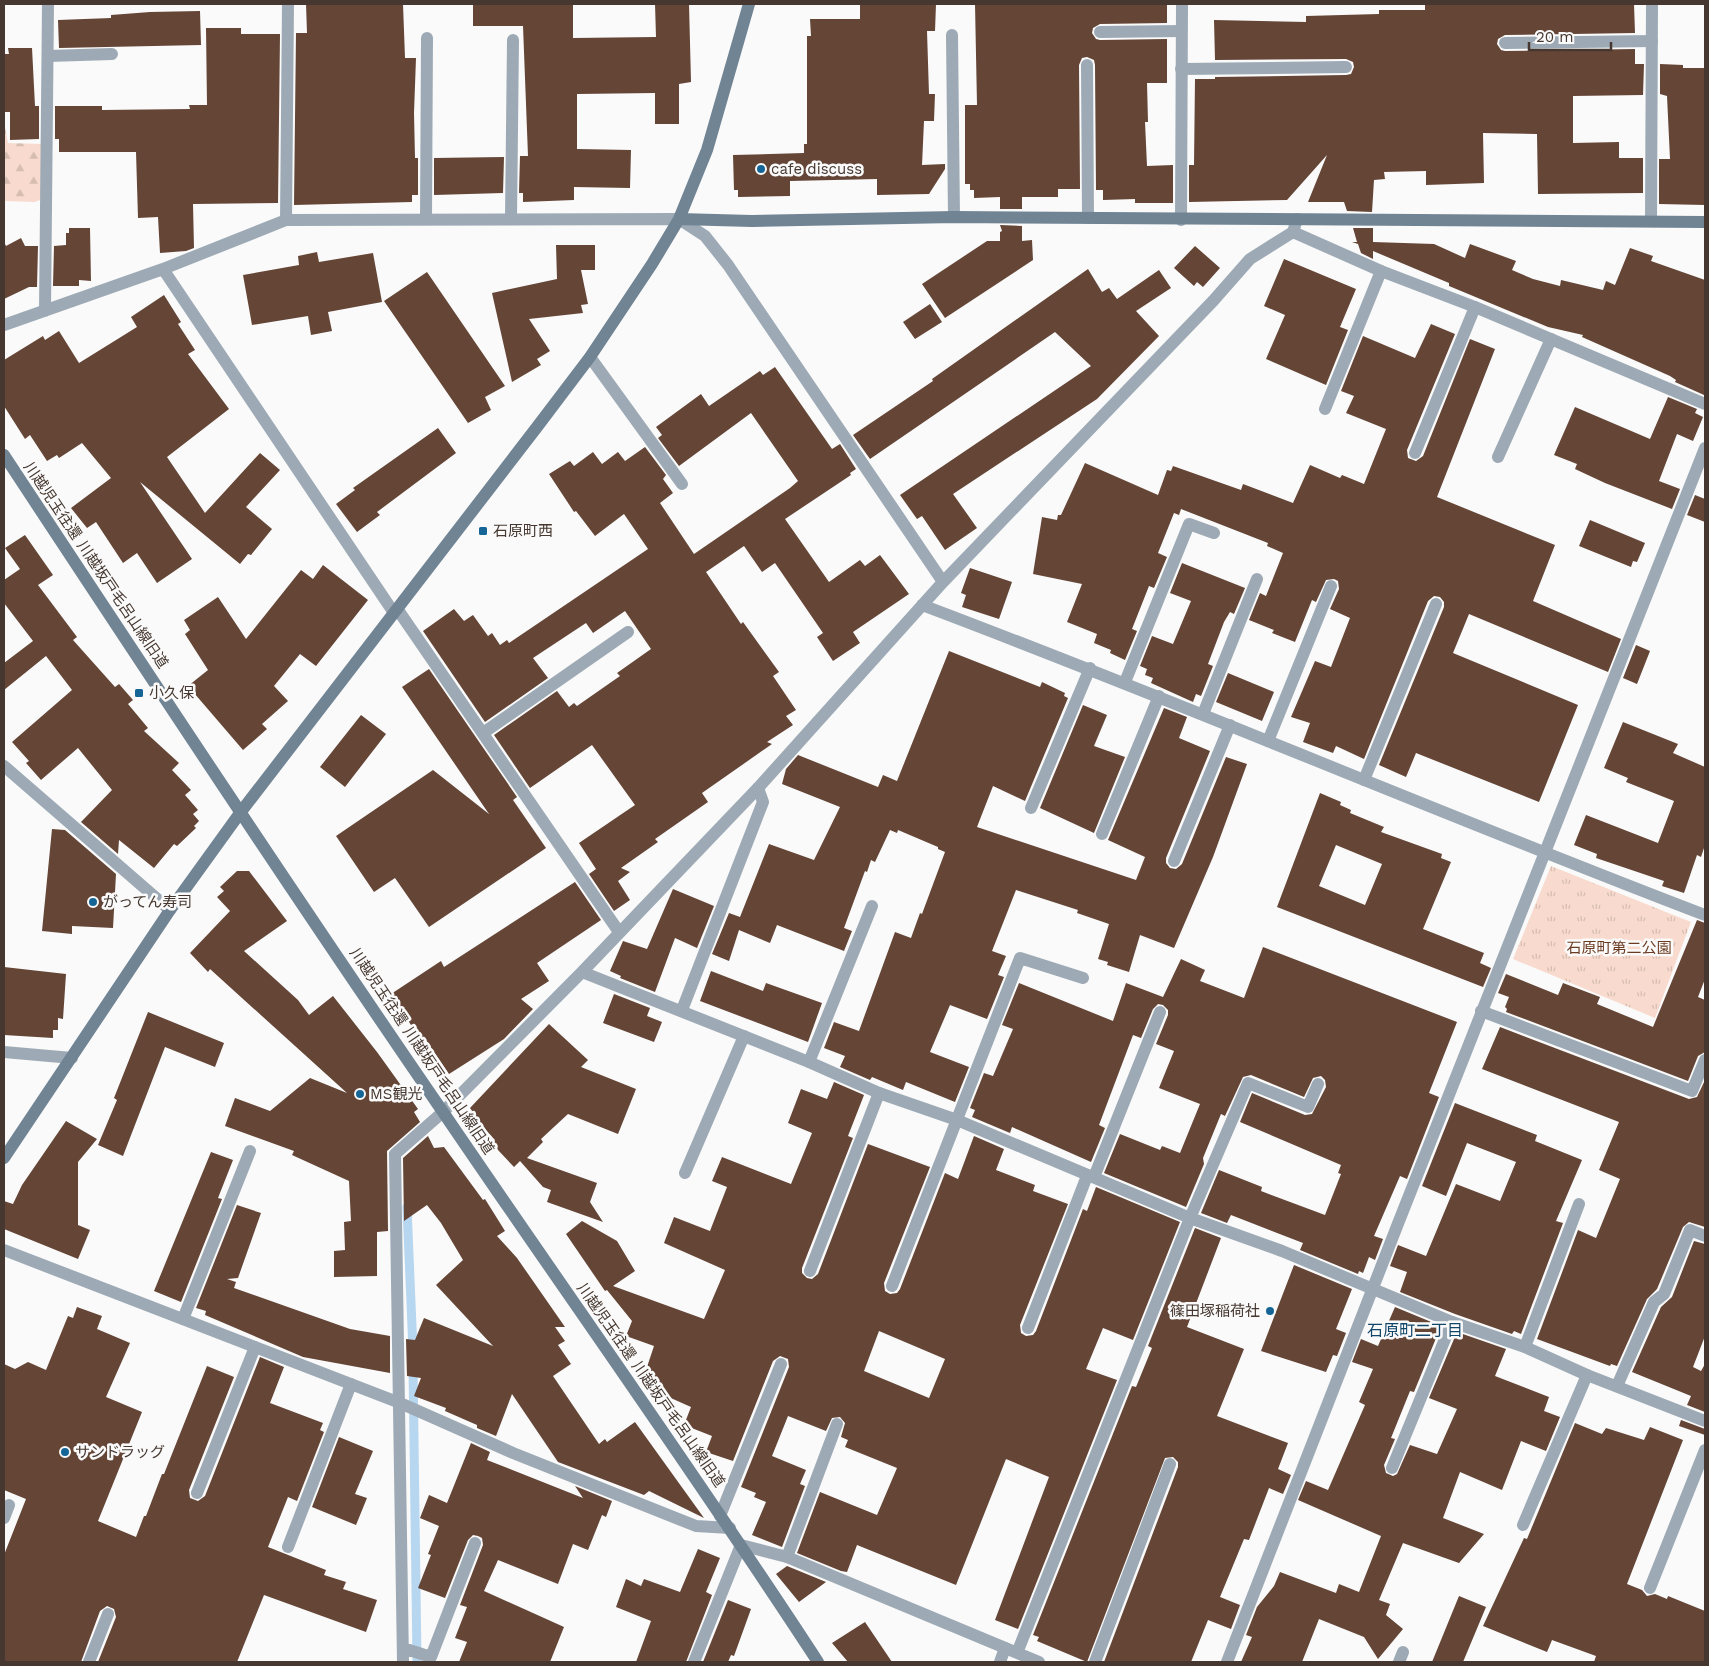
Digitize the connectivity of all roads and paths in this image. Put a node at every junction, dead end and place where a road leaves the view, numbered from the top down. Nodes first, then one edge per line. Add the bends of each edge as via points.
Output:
1 (48, 4) edge
2 (288, 4) edge
3 (750, 4) edge
4 (1182, 4) edge
5 (1652, 4) edge
6 (1181, 31) junction
7 (1100, 32) dead end
8 (952, 35) dead end
9 (428, 38) dead end
10 (513, 40) dead end
11 (1652, 41) junction
12 (1504, 43) dead end
13 (112, 54) dead end
14 (48, 56) junction
15 (1087, 65) dead end
16 (1181, 68) junction
17 (1346, 68) dead end
18 (954, 217) junction
19 (511, 218) junction
20 (1088, 218) junction
21 (426, 219) junction
22 (679, 219) junction
23 (1297, 219) junction
24 (286, 220) junction
25 (1181, 220) junction
26 (1651, 221) junction
27 (1705, 222) edge
28 (1293, 232) junction
29 (163, 269) junction
30 (1381, 271) junction
31 (1475, 307) junction
32 (45, 311) junction
33 (4, 325) edge
34 (1551, 339) junction
35 (590, 356) junction
36 (1705, 404) edge
37 (1324, 409) dead end
38 (1705, 448) edge
39 (1415, 453) dead end
40 (4, 455) edge
41 (1498, 457) dead end
42 (682, 484) dead end
43 (1214, 533) dead end
44 (1257, 579) dead end
45 (943, 582) junction
46 (1331, 586) dead end
47 (922, 604) junction
48 (1436, 604) dead end
49 (396, 611) junction
50 (628, 632) dead end
51 (1090, 668) junction
52 (1126, 682) junction
53 (1159, 696) junction
54 (1203, 714) junction
55 (1230, 725) junction
56 (483, 733) junction
57 (1268, 741) junction
58 (4, 766) edge
59 (1364, 780) junction
60 (758, 788) junction
61 (1031, 808) dead end
62 (240, 813) junction
63 (1102, 834) dead end
64 (1546, 854) junction
65 (1174, 861) dead end
66 (872, 906) dead end
67 (170, 910) junction
68 (1705, 915) edge
69 (619, 932) junction
70 (582, 972) junction
71 (1083, 978) dead end
72 (682, 1010) junction
73 (1481, 1010) junction
74 (1160, 1012) dead end
75 (744, 1036) junction
76 (4, 1052) edge
77 (72, 1058) junction
78 (1705, 1060) edge
79 (809, 1062) junction
80 (1318, 1084) dead end
81 (879, 1093) junction
82 (442, 1112) junction
83 (957, 1120) junction
84 (250, 1151) dead end
85 (4, 1158) edge
86 (685, 1173) dead end
87 (1090, 1177) junction
88 (1579, 1204) dead end
89 (1190, 1218) junction
90 (1705, 1236) edge
91 (4, 1250) edge
92 (810, 1271) dead end
93 (892, 1286) dead end
94 (1373, 1290) junction
95 (183, 1319) junction
96 (1452, 1322) junction
97 (1028, 1328) dead end
98 (255, 1347) junction
99 (1525, 1347) junction
100 (781, 1364) dead end
101 (1587, 1375) junction
102 (351, 1384) junction
103 (1617, 1386) junction
104 (400, 1403) junction
105 (1705, 1421) edge
106 (837, 1424) dead end
107 (1705, 1450) edge
108 (1170, 1464) dead end
109 (1392, 1468) dead end
110 (196, 1493) dead end
111 (9, 1505) dead end
112 (720, 1516) junction
113 (4, 1518) edge
114 (1523, 1525) dead end
115 (730, 1528) junction
116 (475, 1543) dead end
117 (741, 1545) junction
118 (288, 1547) dead end
119 (787, 1557) junction
120 (1650, 1588) dead end
121 (108, 1614) dead end
122 (403, 1648) junction
123 (1011, 1651) junction
124 (89, 1662) edge
125 (403, 1662) edge
126 (694, 1662) edge
127 (818, 1662) edge
128 (1000, 1662) edge
129 (1039, 1662) edge
130 (1095, 1662) edge
131 (1227, 1662) edge

1 - 14 street
2 - 24 street
3 - 22 street via 707,150
4 - 6 street
5 - 11 street
6 - 7 street
6 - 16 street
8 - 18 street
9 - 21 street
10 - 19 street
11 - 12 street
11 - 26 street
13 - 14 street
14 - 32 street
15 - 20 street
16 - 17 street
16 - 25 street
18 - 20 street
18 - 22 street via 752,222
19 - 21 street
19 - 22 street
20 - 25 street
21 - 24 street
22 - 35 street
22 - 45 street via 706,236 728,265
23 - 25 street
23 - 26 street
23 - 28 street
24 - 29 street
26 - 27 street
28 - 30 street
28 - 45 street via 1250,259
29 - 32 street
29 - 49 street
30 - 31 street
30 - 37 street
31 - 34 street
31 - 39 street
32 - 33 street
34 - 36 street
34 - 41 street
35 - 42 street
35 - 49 street
38 - 64 street
40 - 62 street, 川越児玉往還 川越坂戸毛呂山線旧道
43 - 52 street via 1189,524
44 - 54 street
45 - 47 street
46 - 57 street
47 - 51 street
47 - 60 street
48 - 59 street
49 - 56 street
49 - 62 street
50 - 56 street
51 - 52 street
51 - 61 street
52 - 53 street
53 - 54 street
53 - 63 street
54 - 55 street
55 - 57 street
55 - 65 street
56 - 69 street
57 - 59 street
58 - 67 street
59 - 64 street
60 - 69 street
60 - 72 street via 763,802
62 - 67 street
62 - 82 street, 川越児玉往還 川越坂戸毛呂山線旧道
64 - 68 street
64 - 73 street
66 - 79 street
67 - 77 street
69 - 70 street
70 - 72 street
70 - 82 street
71 - 83 street via 1020,958
72 - 75 street
73 - 78 street via 1692,1092
73 - 94 street
74 - 87 street
75 - 79 street
75 - 86 street
76 - 77 street
77 - 85 street
79 - 81 street
80 - 89 street via 1308,1107 1248,1083
81 - 83 street
81 - 92 street
82 - 104 street via 394,1154
82 - 112 street, 川越児玉往還 川越坂戸毛呂山線旧道
83 - 87 street
83 - 93 street
84 - 95 street
87 - 89 street
87 - 97 street
88 - 99 street
89 - 94 street via 1282,1251
89 - 123 street
90 - 103 street via 1690,1230 1664,1294 1654,1302
91 - 95 street
94 - 96 street
94 - 131 street
95 - 98 street
96 - 99 street
96 - 109 street
98 - 102 street
98 - 110 street
99 - 101 street
100 - 112 street
101 - 103 street
101 - 114 street
102 - 104 street
102 - 118 street
103 - 105 street
104 - 115 street via 513,1453 696,1526
104 - 122 street
106 - 119 street
107 - 120 street
108 - 130 street
111 - 113 street
112 - 115 street, 川越児玉往還 川越坂戸毛呂山線旧道
115 - 117 street, 川越児玉往還 川越坂戸毛呂山線旧道
116 - 122 street via 431,1657
117 - 119 street
117 - 126 street
117 - 127 street, 川越児玉往還 川越坂戸毛呂山線旧道
119 - 123 street
121 - 124 street
122 - 125 street
123 - 128 street
123 - 129 street

